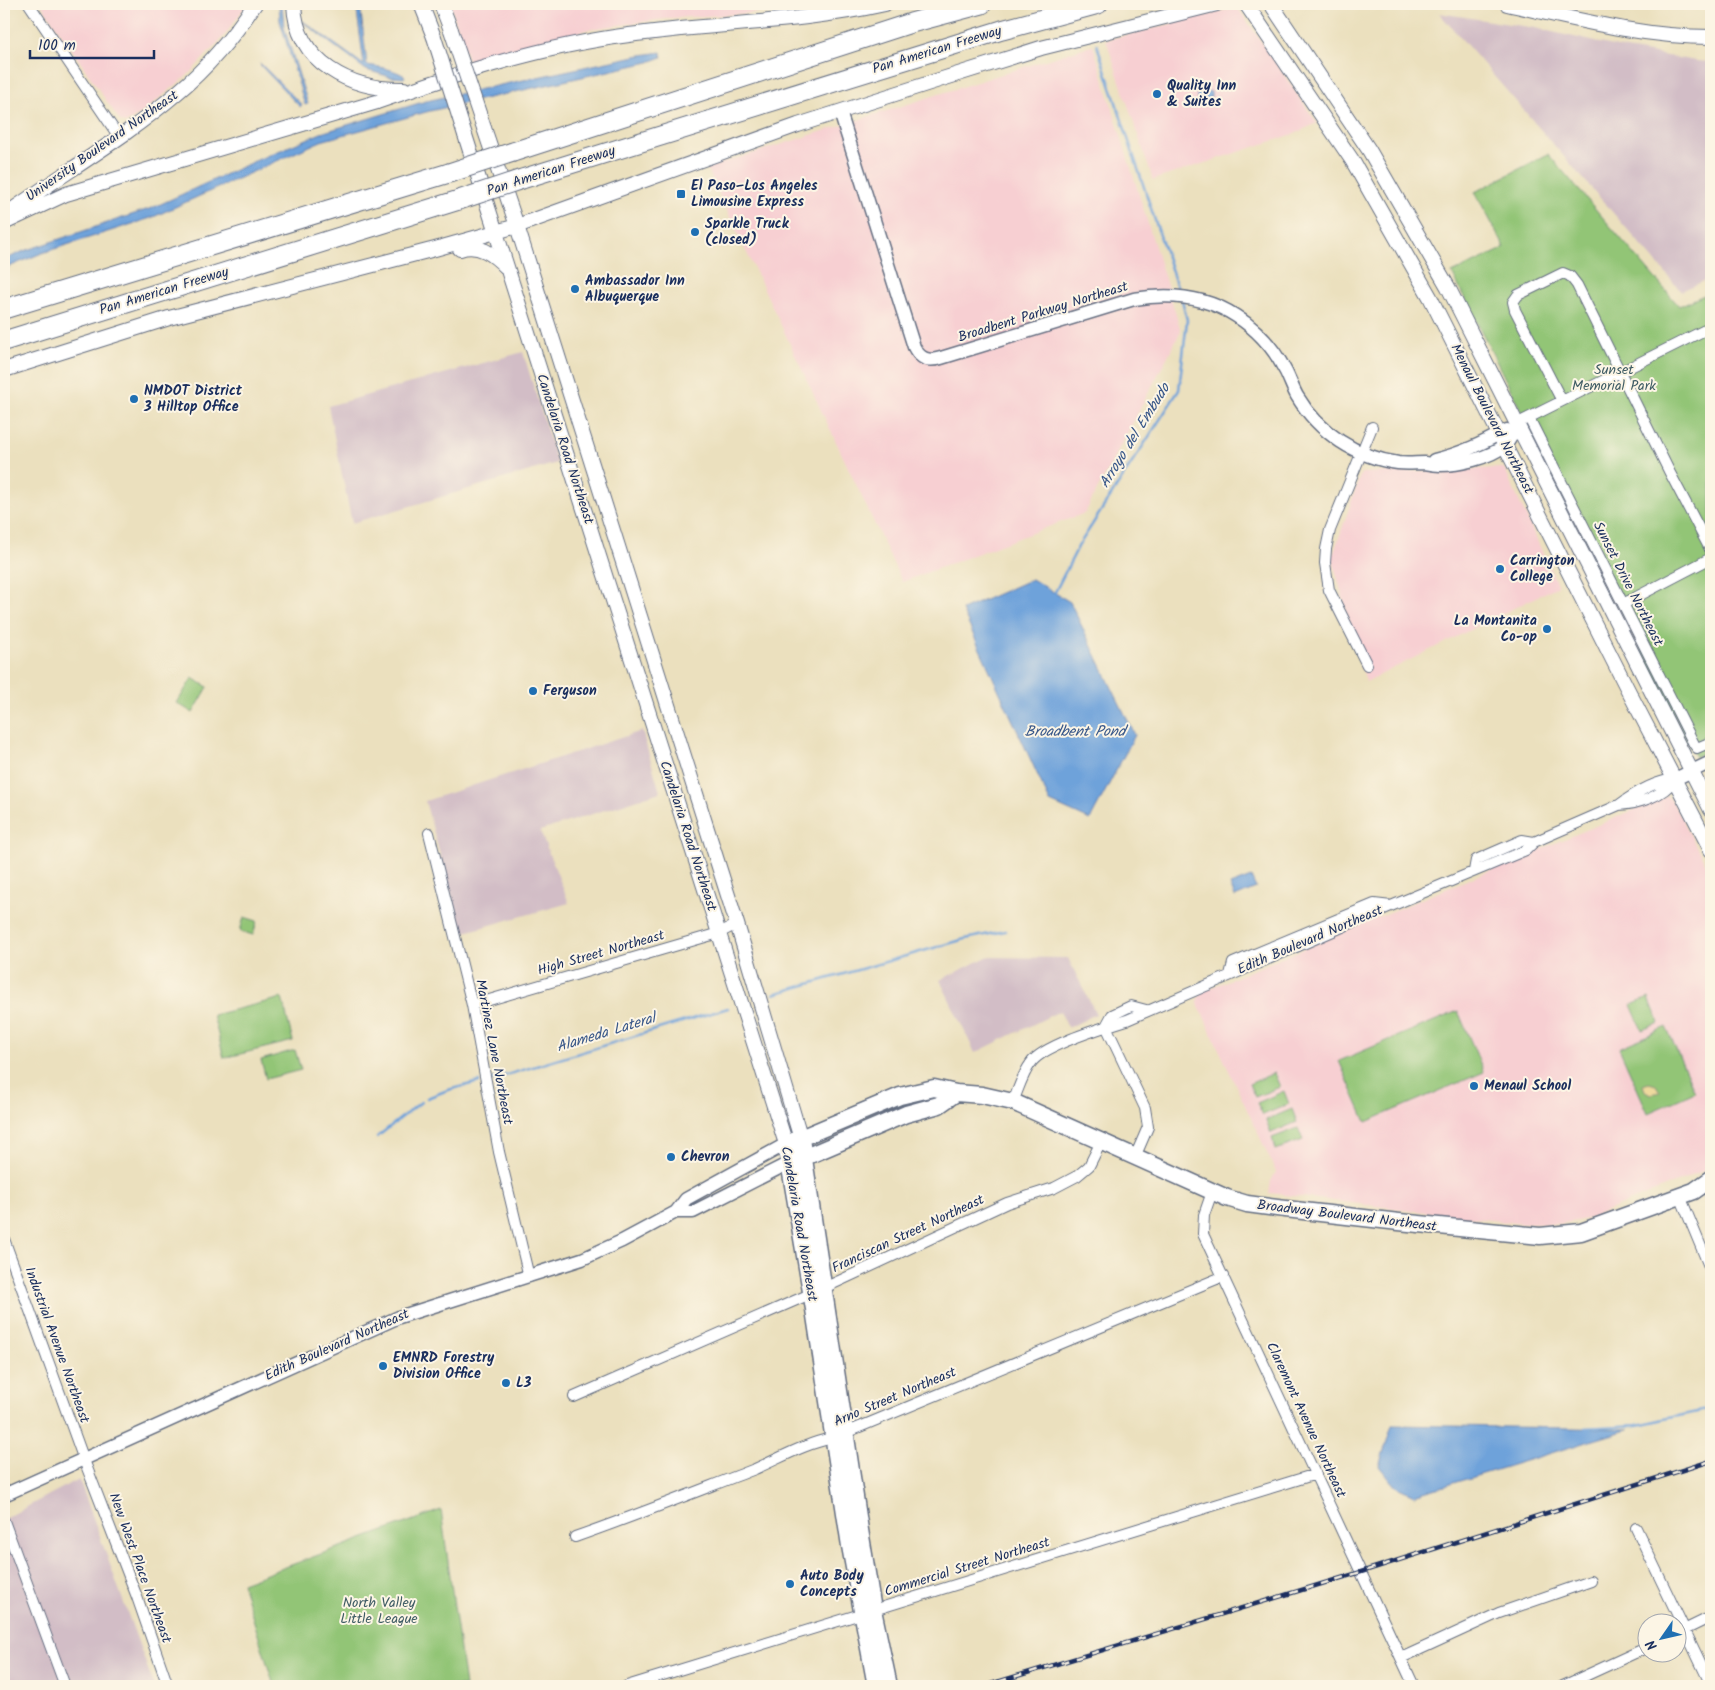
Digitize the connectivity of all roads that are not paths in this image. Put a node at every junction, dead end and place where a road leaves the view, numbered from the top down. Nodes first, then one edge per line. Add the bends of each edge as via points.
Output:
1 (29, 4) edge
2 (255, 4) edge
3 (294, 4) edge
4 (421, 4) edge
5 (441, 4) edge
6 (885, 4) edge
7 (968, 4) edge
8 (982, 4) edge
9 (1098, 4) edge
10 (1217, 4) edge
11 (1246, 4) edge
12 (1271, 4) edge
13 (1507, 4) edge
14 (911, 23) junction
15 (1711, 37) edge
16 (415, 88) junction
17 (840, 112) junction
18 (119, 136) junction
19 (4, 216) edge
20 (4, 224) edge
21 (517, 226) junction
22 (496, 232) junction
23 (385, 262) junction
24 (508, 268) junction
25 (4, 309) edge
26 (1711, 326) edge
27 (4, 341) edge
28 (4, 370) edge
29 (1620, 372) junction
30 (1562, 401) junction
31 (1523, 421) junction
32 (1372, 427) dead end
33 (1502, 440) junction
34 (1362, 453) junction
35 (1711, 551) edge
36 (1711, 558) edge
37 (1623, 604) junction
38 (1367, 665) dead end
39 (1711, 742) edge
40 (1711, 762) edge
41 (1691, 771) junction
42 (1674, 779) junction
43 (1711, 810) edge
44 (429, 833) dead end
45 (1711, 850) edge
46 (737, 924) junction
47 (718, 933) junction
48 (472, 1005) junction
49 (1106, 1026) junction
50 (956, 1093) junction
51 (1013, 1102) junction
52 (793, 1141) junction
53 (1101, 1142) junction
54 (804, 1157) junction
55 (1136, 1157) junction
56 (789, 1163) junction
57 (1711, 1179) edge
58 (1212, 1192) junction
59 (1711, 1192) edge
60 (1687, 1194) junction
61 (676, 1212) junction
62 (4, 1239) edge
63 (1711, 1271) edge
64 (1224, 1276) junction
65 (528, 1277) junction
66 (817, 1291) junction
67 (574, 1398) dead end
68 (839, 1435) junction
69 (84, 1460) junction
70 (1316, 1474) junction
71 (4, 1495) edge
72 (4, 1522) edge
73 (1636, 1528) dead end
74 (574, 1537) dead end
75 (1591, 1581) dead end
76 (867, 1612) junction
77 (1673, 1612) edge
78 (1711, 1617) edge
79 (1688, 1628) edge
80 (1688, 1644) edge
81 (1638, 1652) edge
82 (1401, 1658) junction
83 (1711, 1685) edge
84 (64, 1686) edge
85 (168, 1686) edge
86 (627, 1686) edge
87 (876, 1686) edge
88 (889, 1686) edge
89 (1414, 1686) edge
90 (1563, 1686) edge

1 - 18 street
2 - 18 main road, University Boulevard Northeast via 196,75 162,106
3 - 16 main road via 302,37 325,66 365,85
4 - 22 main road, Candelaria Road Northeast, bridge
5 - 21 main road, Candelaria Road Northeast, bridge
6 - 16 main road via 828,15 596,40 528,54
7 - 14 highway
8 - 14 highway
9 - 27 highway, Pan American Freeway, bridge via 1002,30
10 - 17 main road via 1041,48
11 - 33 main road, Menaul Boulevard Northeast via 1352,160 1430,297
12 - 31 main road, Menaul Boulevard Northeast via 1369,150
13 - 15 main road via 1628,30
14 - 25 highway, bridge via 449,173
16 - 20 main road via 66,194
17 - 21 main road
17 - 34 street, Broadbent Parkway Northeast via 914,346 923,358 941,358 1134,299 1166,296 1196,299 1232,314 1257,332 1278,359 1310,415 1327,432
18 - 19 main road, University Boulevard Northeast
21 - 22 main road
21 - 46 main road, Candelaria Road Northeast
22 - 23 main road
22 - 24 main road, Candelaria Road Northeast
23 - 24 main road via 397,267 476,247 495,256
23 - 28 main road via 169,318
24 - 47 main road, Candelaria Road Northeast
26 - 29 street
29 - 30 street
29 - 30 street via 1578,285 1570,276 1563,273 1518,295 1513,302
29 - 35 street
30 - 31 street
31 - 33 street, Broadbent Parkway Northeast
31 - 37 street, Sunset Drive Northeast
31 - 41 main road, Menaul Boulevard Northeast
32 - 34 street
33 - 34 street, Broadbent Parkway Northeast via 1424,463 1388,461
33 - 42 main road, Menaul Boulevard Northeast
34 - 38 street via 1335,515 1325,563 1330,590
36 - 37 street
37 - 39 street, Sunset Drive Northeast via 1694,744 1697,748
40 - 41 street, Edith Boulevard Northeast
41 - 42 street, Edith Boulevard Northeast
41 - 43 main road, Menaul Boulevard Northeast
42 - 45 main road, Menaul Boulevard Northeast
42 - 49 street, Edith Boulevard Northeast via 1665,780 1619,805 1534,842 1522,840 1476,860 1474,871 1391,906 1374,904 1233,963 1230,975 1146,1010 1131,1006 1112,1015
44 - 48 street, Martinez Lane Northeast
46 - 47 street, High Street Northeast
46 - 52 main road, Candelaria Road Northeast
47 - 48 street, High Street Northeast
47 - 52 main road, Candelaria Road Northeast
48 - 65 street, Martinez Lane Northeast via 499,1152
49 - 51 street, Edith Boulevard Northeast via 1039,1055 1030,1063
49 - 55 street via 1145,1108 1148,1127
50 - 51 main road, Edith Boulevard Northeast
50 - 52 main road, Edith Boulevard Northeast via 934,1088 900,1096
50 - 54 main road, Edith Boulevard Northeast via 939,1105 906,1114
51 - 53 main road, Broadway Boulevard Northeast
52 - 54 main road, Candelaria Road Northeast
52 - 56 main road, Candelaria Road Northeast
52 - 61 street, Edith Boulevard Northeast via 686,1199
53 - 55 main road, Broadway Boulevard Northeast
53 - 66 street, Franciscan Street Northeast via 1089,1166 1054,1188 1007,1203
54 - 56 main road, Edith Boulevard Northeast
54 - 66 main road, Candelaria Road Northeast
55 - 58 main road, Broadway Boulevard Northeast
56 - 61 street, Edith Boulevard Northeast via 693,1212
56 - 66 main road, Candelaria Road Northeast
57 - 60 main road, Broadway Boulevard Northeast
58 - 60 main road, Broadway Boulevard Northeast via 1247,1204 1276,1208 1540,1236 1581,1232
58 - 64 street, Claremont Avenue Northeast via 1204,1215 1203,1234
59 - 60 main road, Broadway Boulevard Northeast
60 - 63 street
61 - 65 street, Edith Boulevard Northeast via 582,1259
62 - 69 street, Industrial Avenue Northeast
64 - 68 street, Arno Street Northeast
64 - 70 street, Claremont Avenue Northeast
65 - 69 street, Edith Boulevard Northeast via 399,1317
66 - 67 street, Franciscan Street Northeast
66 - 68 main road, Candelaria Road Northeast
68 - 74 street, Arno Street Northeast
68 - 76 main road, Candelaria Road Northeast
69 - 71 street, Edith Boulevard Northeast
69 - 85 street, New West Place Northeast
70 - 76 street, Commercial Street Northeast
70 - 82 street, Claremont Avenue Northeast
72 - 84 street
73 - 77 street
75 - 82 street via 1499,1612
76 - 86 street, Commercial Street Northeast
76 - 87 main road, Candelaria Road Northeast
76 - 88 main road, Candelaria Road Northeast
78 - 79 street
80 - 83 street
81 - 90 street
82 - 89 street, Claremont Avenue Northeast

